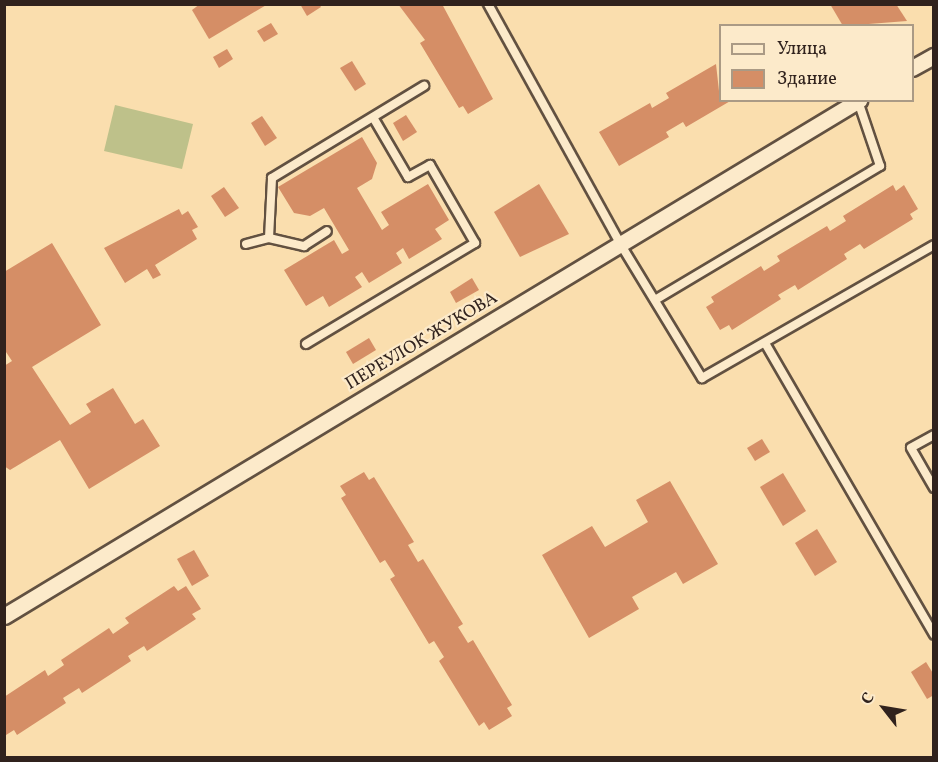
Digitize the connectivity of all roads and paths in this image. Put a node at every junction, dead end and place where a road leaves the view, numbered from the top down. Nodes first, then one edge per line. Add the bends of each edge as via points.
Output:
1 (488, 4) edge
2 (933, 56) edge
3 (914, 68) edge
4 (424, 86) dead end
5 (857, 102) edge
6 (859, 102) edge
7 (373, 117) junction
8 (327, 231) dead end
9 (269, 238) junction
10 (246, 244) dead end
11 (621, 244) junction
12 (933, 245) edge
13 (655, 300) junction
14 (765, 343) junction
15 (306, 344) dead end
16 (933, 435) edge
17 (933, 488) edge
18 (4, 616) edge
19 (933, 634) edge

1 - 11 lane
2 - 3 street
4 - 7 lane
5 - 11 street, ПЕРЕУЛОК ЖУКОВА
6 - 13 lane via 880,166
7 - 9 lane via 272,178
7 - 15 lane via 408,177 430,165 475,243
8 - 9 lane via 304,246
9 - 10 lane
11 - 13 lane
11 - 18 street, ПЕРЕУЛОК ЖУКОВА
12 - 14 lane
13 - 14 lane via 702,378
14 - 19 lane
16 - 17 lane via 911,448

